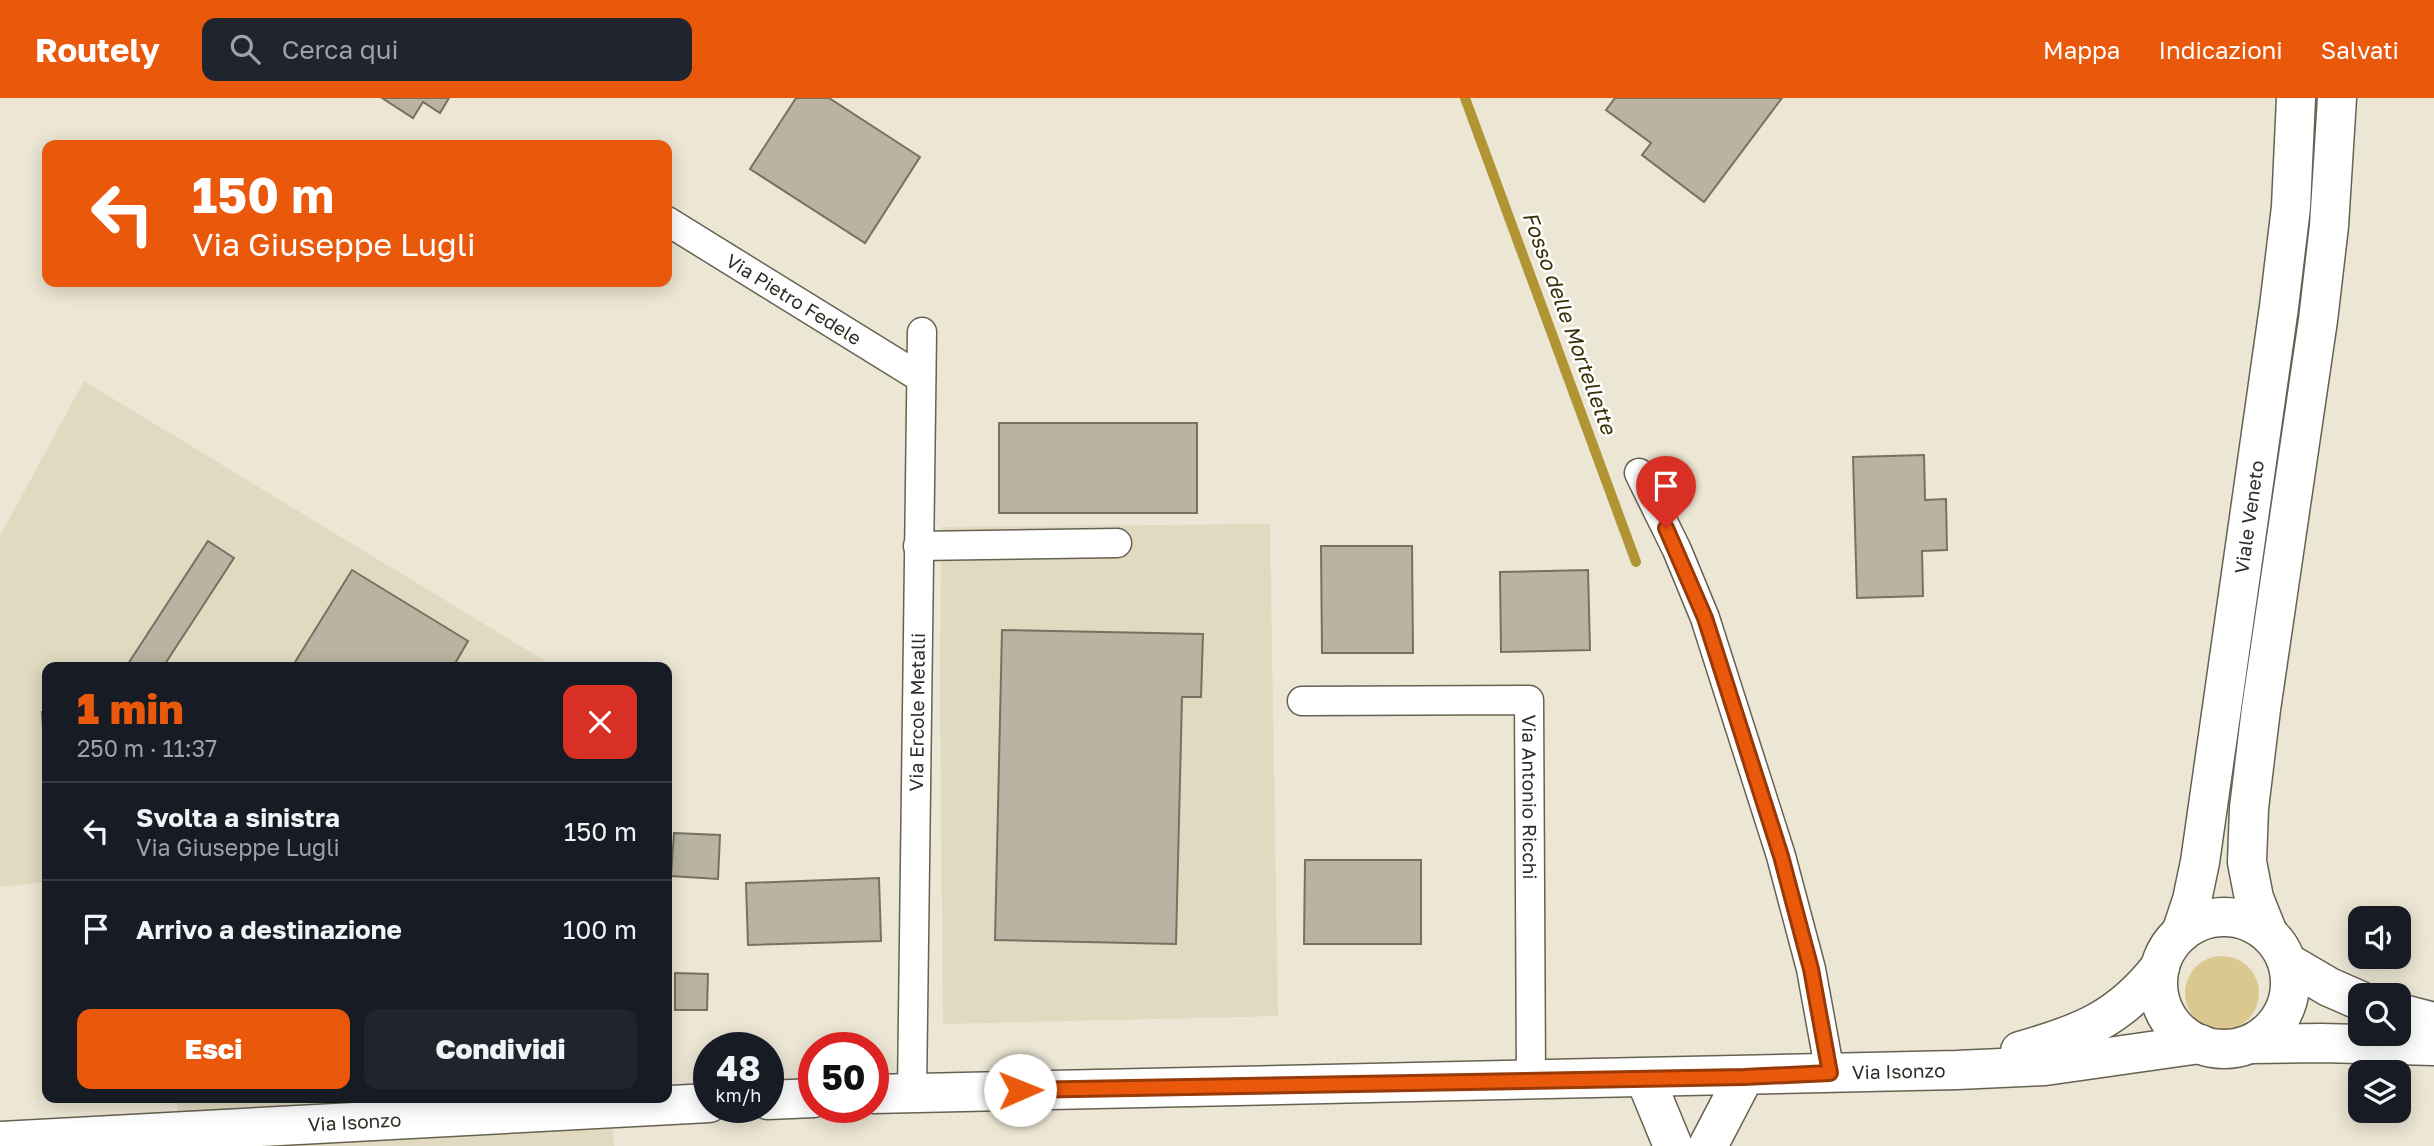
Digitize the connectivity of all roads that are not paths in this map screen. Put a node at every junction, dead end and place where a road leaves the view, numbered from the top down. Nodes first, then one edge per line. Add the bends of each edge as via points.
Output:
1 (2296, 98) edge
2 (2337, 98) edge
3 (672, 224) edge
4 (922, 332) dead end
5 (921, 378) junction
6 (1639, 473) dead end
7 (1117, 543) dead end
8 (918, 546) junction
9 (1302, 701) dead end
10 (2181, 933) junction
11 (2278, 948) junction
12 (2160, 967) junction
13 (2348, 996) edge
14 (2411, 1016) edge
15 (2434, 1022) edge
16 (2200, 1044) junction
17 (2252, 1044) junction
18 (2434, 1046) edge
19 (1958, 1070) junction
20 (1830, 1073) junction
21 (1744, 1077) junction
22 (1644, 1078) junction
23 (1531, 1079) junction
24 (912, 1092) junction
25 (889, 1093) edge
26 (693, 1104) edge
27 (0, 1141) edge
28 (1673, 1146) edge
29 (1708, 1146) edge

1 - 10 main road, Viale Veneto via 2291,207 2277,321 2200,862
2 - 11 main road, Viale Veneto via 2318,320 2249,808 2247,862 2254,898
3 - 5 street, Via Pietro Fedele
4 - 5 street, Via Ercole Metalli
5 - 8 street, Via Ercole Metalli
6 - 20 street via 1705,618 1773,830 1808,957
7 - 8 street
8 - 24 street, Via Ercole Metalli
9 - 23 street, Via Antonio Ricchi via 1529,701
10 - 11 main road via 2214,917 2234,917 2252,922
10 - 12 main road, Via Isonzo
11 - 13 main road via 2329,988
11 - 17 main road via 2291,982 2288,1001 2281,1019
12 - 16 main road, Via Isonzo via 2158,990 2163,1010 2175,1027
12 - 19 main road, Via Isonzo via 2142,991 2106,1018 2062,1039
14 - 15 main road
16 - 17 main road, Via Isonzo via 2232,1049
16 - 19 main road, Via Isonzo via 2057,1064
17 - 18 main road, Via Isonzo
19 - 20 main road, Via Isonzo
20 - 21 main road, Via Isonzo
21 - 22 main road, Via Isonzo
21 - 29 main road
22 - 23 main road, Via Isonzo
22 - 28 main road
23 - 24 main road, Via Isonzo
24 - 25 main road, Via Isonzo
26 - 27 main road, Via Isonzo

